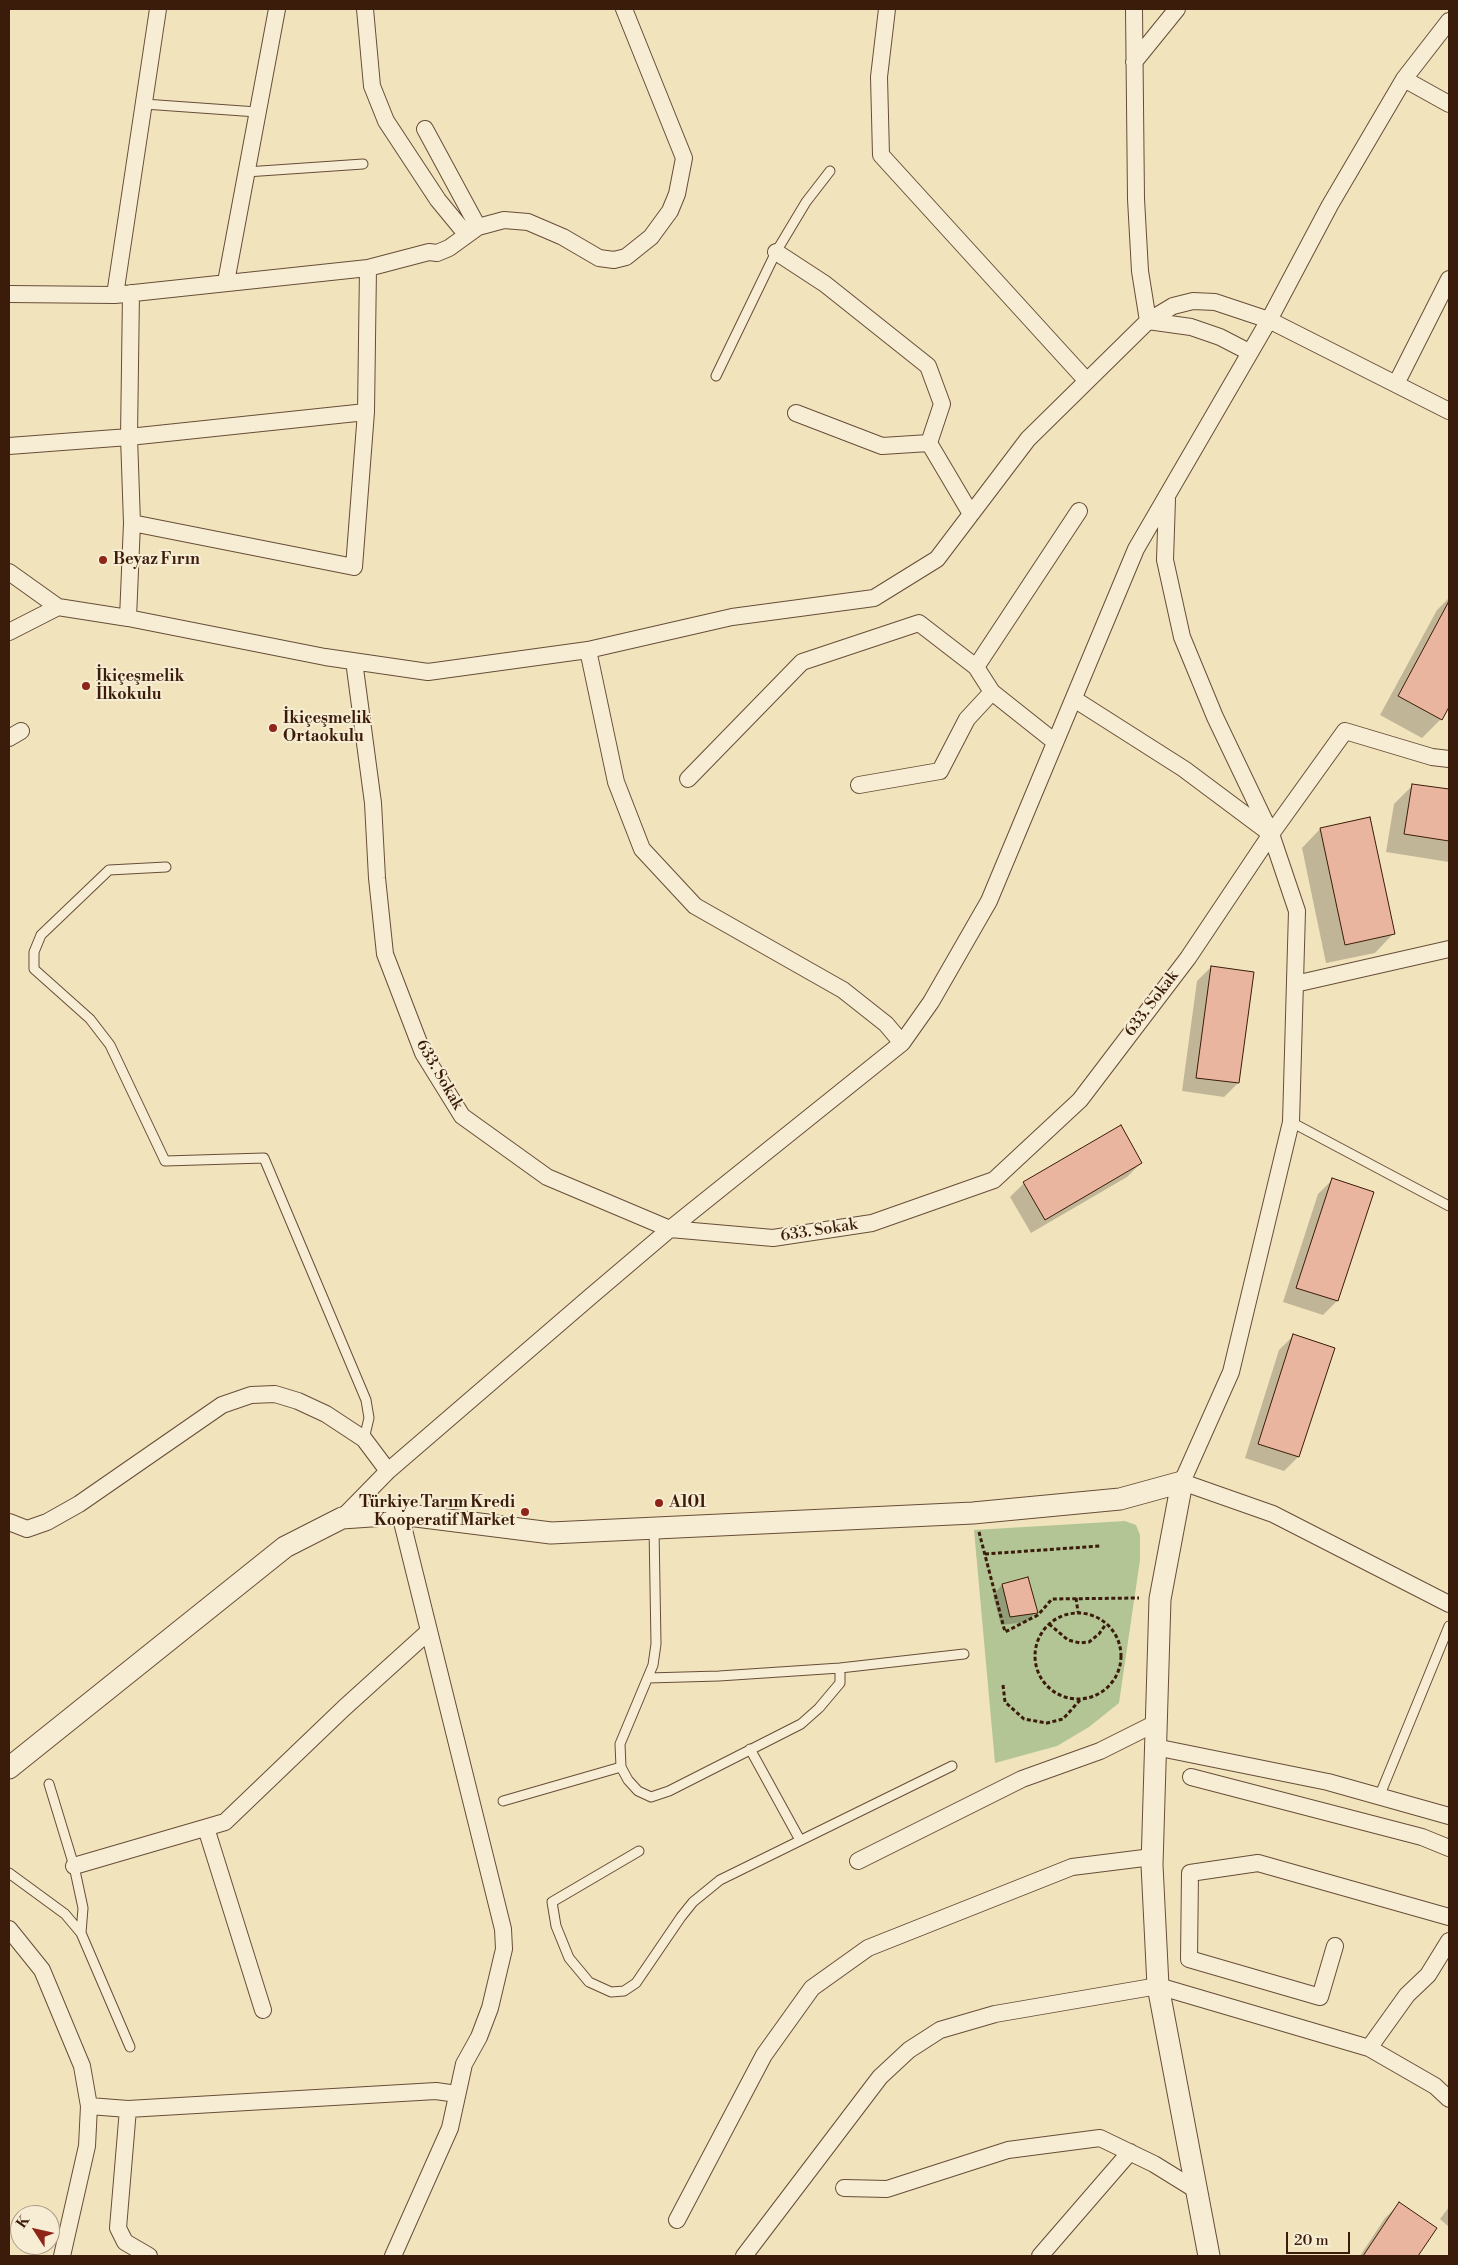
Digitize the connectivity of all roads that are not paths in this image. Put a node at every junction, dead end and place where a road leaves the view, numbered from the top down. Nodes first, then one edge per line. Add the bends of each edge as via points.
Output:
1 (158, 9) edge
2 (277, 9) edge
3 (365, 9) edge
4 (624, 9) edge
5 (887, 9) edge
6 (1134, 9) edge
7 (1176, 9) edge
8 (1449, 21) edge
9 (1134, 62) junction
10 (1404, 79) junction
11 (144, 104) junction
12 (1449, 104) edge
13 (257, 112) junction
14 (425, 129) dead end
15 (363, 164) dead end
16 (830, 171) dead end
17 (246, 172) junction
18 (472, 230) junction
19 (776, 252) junction
20 (368, 268) junction
21 (1449, 279) edge
22 (226, 282) junction
23 (9, 294) edge
24 (123, 294) junction
25 (1270, 320) junction
26 (1148, 321) junction
27 (1249, 352) junction
28 (716, 376) dead end
29 (1086, 380) junction
30 (1396, 384) junction
31 (1449, 411) edge
32 (366, 412) junction
33 (796, 413) dead end
34 (130, 437) junction
35 (929, 443) junction
36 (9, 446) edge
37 (1167, 496) junction
38 (1079, 511) dead end
39 (971, 514) junction
40 (132, 523) junction
41 (9, 572) edge
42 (58, 607) junction
43 (128, 618) junction
44 (9, 632) edge
45 (588, 650) junction
46 (354, 661) junction
47 (976, 667) junction
48 (992, 692) junction
49 (1074, 699) junction
50 (1055, 742) junction
51 (1449, 759) edge
52 (688, 779) dead end
53 (859, 784) dead end
54 (1271, 834) junction
55 (166, 867) dead end
56 (1449, 949) edge
57 (1296, 984) junction
58 (902, 1043) junction
59 (1291, 1122) junction
60 (1449, 1206) edge
61 (670, 1229) junction
62 (364, 1439) junction
63 (388, 1471) junction
64 (1182, 1482) junction
65 (400, 1514) junction
66 (342, 1518) junction
67 (9, 1522) edge
68 (654, 1528) junction
69 (1449, 1604) edge
70 (1449, 1626) edge
71 (428, 1632) junction
72 (964, 1654) dead end
73 (840, 1668) junction
74 (648, 1678) junction
75 (1156, 1723) junction
76 (1155, 1747) junction
77 (750, 1749) junction
78 (952, 1766) dead end
79 (621, 1767) junction
80 (9, 1768) edge
81 (1191, 1777) dead end
82 (49, 1784) dead end
83 (1379, 1797) junction
84 (503, 1801) dead end
85 (1449, 1816) edge
86 (206, 1828) junction
87 (800, 1840) junction
88 (1449, 1848) edge
89 (639, 1851) dead end
90 (1152, 1857) junction
91 (858, 1861) dead end
92 (74, 1866) junction
93 (9, 1872) edge
94 (1449, 1917) edge
95 (9, 1930) edge
96 (81, 1933) junction
97 (1449, 1941) edge
98 (1335, 1946) dead end
99 (1158, 1986) junction
100 (264, 2010) dead end
101 (130, 2047) dead end
102 (1369, 2048) junction
103 (457, 2094) junction
104 (1449, 2099) edge
105 (89, 2106) junction
106 (128, 2109) junction
107 (1130, 2152) junction
108 (844, 2188) dead end
109 (1196, 2190) junction
110 (677, 2220) dead end
111 (62, 2256) edge
112 (150, 2256) edge
113 (393, 2256) edge
114 (744, 2256) edge
115 (1040, 2256) edge
116 (1209, 2256) edge

1 - 11 street
2 - 13 street
3 - 18 street via 372,86 386,121 438,200
4 - 18 street via 684,158 677,194 661,224 639,248 614,260 599,258 528,222 504,220
5 - 29 street via 879,77 881,155
6 - 9 street
7 - 9 street
8 - 10 street
9 - 26 street via 1136,199 1140,271
10 - 12 street
10 - 25 street via 1330,205
11 - 13 lane
11 - 24 street
13 - 17 street
14 - 18 street
15 - 17 lane
16 - 19 lane via 806,202
17 - 22 street
18 - 20 street via 437,253 429,252
19 - 28 lane
19 - 35 street via 825,284 928,366 942,404
20 - 22 street
20 - 32 street
21 - 30 street
22 - 24 street
23 - 24 street
24 - 34 street
25 - 26 street via 1214,302 1193,301 1173,306
25 - 27 street
25 - 30 street
26 - 27 street via 1191,327
26 - 29 street
27 - 37 street
29 - 39 street via 1028,439
30 - 31 street
32 - 34 street
32 - 40 street via 354,567
33 - 35 street via 882,446
34 - 36 street
34 - 40 street
35 - 39 street
37 - 49 street via 1136,549
37 - 54 street via 1165,560 1182,637 1215,717
38 - 47 street
39 - 45 street via 937,559 874,598 732,616
40 - 43 street
41 - 42 street
42 - 43 street
42 - 44 street
43 - 46 street
45 - 46 street via 428,672
45 - 58 street via 616,782 642,849 695,906 843,990 886,1024
46 - 61 street, 633. Sokak via 373,803 385,954 423,1053 462,1116 547,1176
47 - 48 street
47 - 52 street via 919,623 802,662
48 - 50 street
48 - 53 street via 967,719 940,771
49 - 50 street
49 - 54 street via 1184,769
50 - 58 street via 989,901 931,1002
51 - 54 street, 633. Sokak via 1345,731
54 - 57 street via 1297,911
54 - 61 street, 633. Sokak via 1188,958 1080,1100 994,1180 872,1223 773,1238
55 - 62 lane via 109,870 41,935 34,952 34,969 90,1019 110,1045 165,1161 264,1158 366,1400 368,1418
56 - 57 street
57 - 59 street
58 - 61 street
59 - 60 lane
59 - 64 street via 1231,1372
61 - 63 street
62 - 63 street
62 - 67 street via 326,1414 298,1401 274,1394 251,1395 222,1405 79,1504 47,1522 27,1529
63 - 66 street
64 - 68 street via 1120,1499 973,1513
64 - 69 street via 1273,1514
64 - 75 street via 1160,1599
65 - 66 street
65 - 68 street via 551,1533
65 - 71 street
66 - 80 street via 285,1547
68 - 74 lane via 656,1644
70 - 83 lane
71 - 86 street via 225,1822
71 - 103 street via 503,1929 504,1949 499,1979 478,2037 464,2064
72 - 73 lane
73 - 74 lane
73 - 77 lane via 840,1683 819,1708 801,1724
74 - 79 lane via 620,1744
75 - 76 street
75 - 91 street via 1100,1751 1022,1779
76 - 83 street via 1328,1782
76 - 90 street
77 - 79 lane via 651,1797 638,1791
77 - 87 lane
78 - 87 lane
79 - 84 lane
81 - 88 street via 1422,1837
82 - 92 lane
83 - 85 street
86 - 92 street
86 - 100 street
87 - 89 lane via 706,1890 681,1917 636,1983 624,1991 610,1992 589,1982 569,1958 556,1926 552,1902
90 - 99 street
90 - 110 street via 1072,1868 868,1948 812,1988 764,2055
92 - 96 lane via 83,1908
93 - 96 lane via 65,1914
94 - 98 street via 1258,1863 1190,1872 1188,1959 1320,1997
95 - 105 street via 42,1970 82,2066
96 - 101 lane
97 - 102 street via 1428,1975 1407,1995
99 - 102 street
99 - 109 street
99 - 114 street via 995,2014 940,2030 924,2040 880,2076
102 - 104 street via 1436,2086
103 - 106 street via 436,2091
103 - 113 street via 450,2128
105 - 106 street
105 - 111 street via 87,2146
106 - 112 street via 118,2228 126,2242
107 - 108 street via 1100,2138 1008,2150 888,2189
107 - 109 street
107 - 115 street
109 - 116 street

